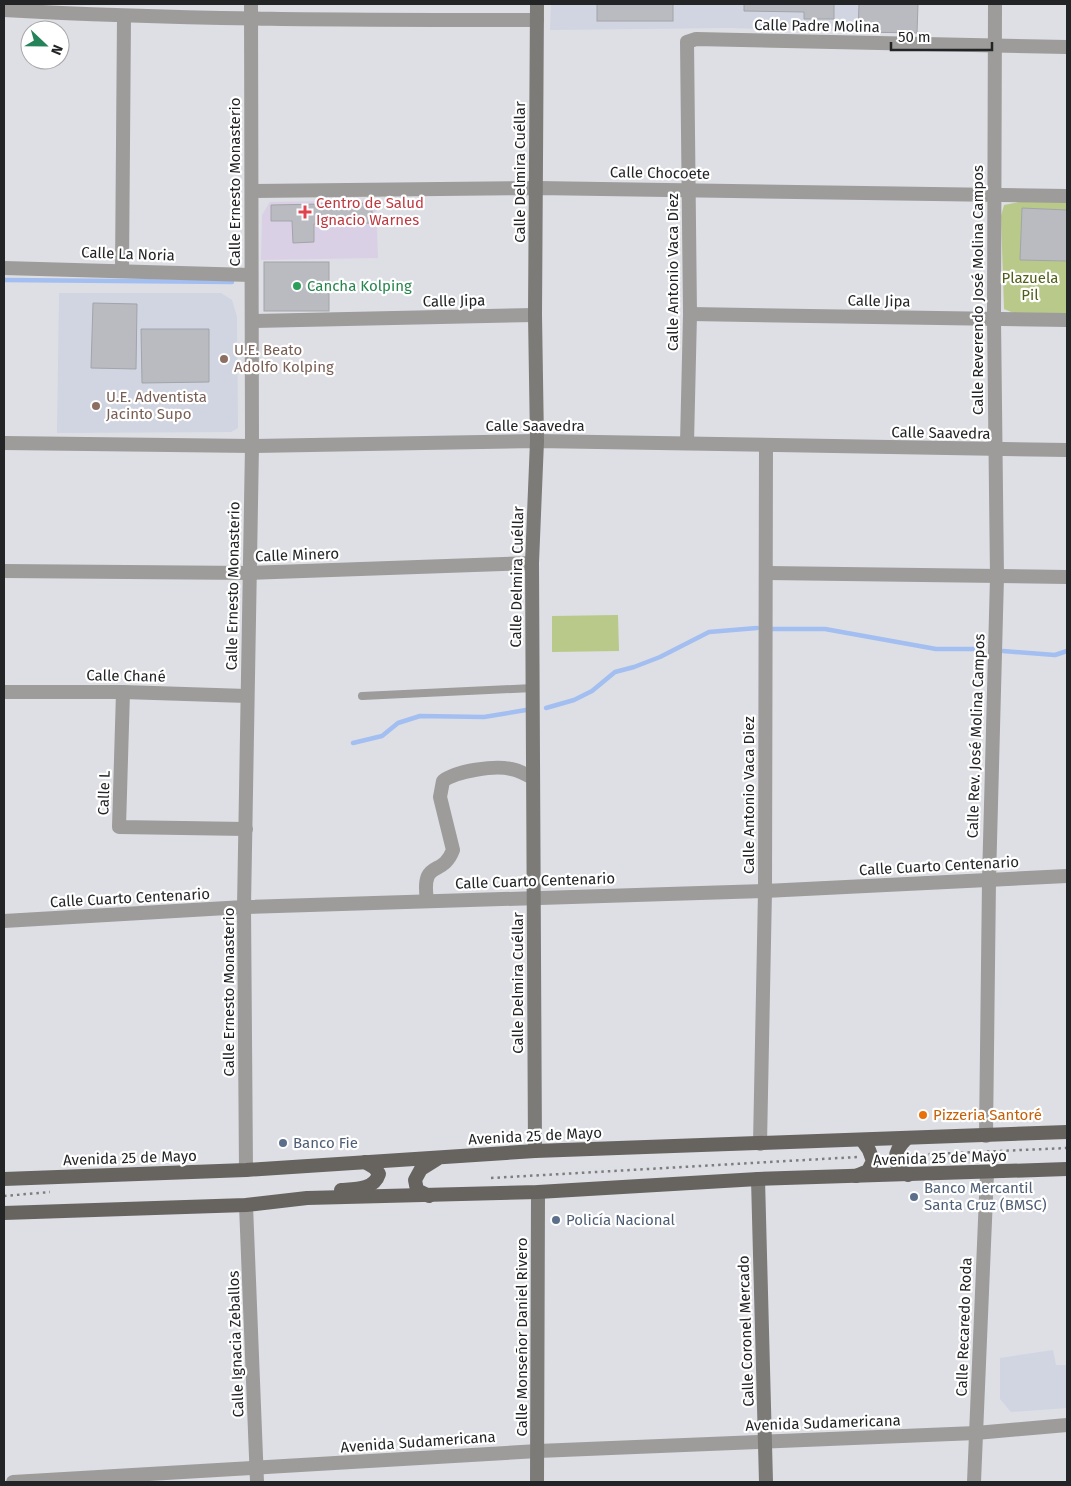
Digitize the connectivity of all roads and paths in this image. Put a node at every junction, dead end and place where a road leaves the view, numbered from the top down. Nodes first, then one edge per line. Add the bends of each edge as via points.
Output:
1 (251, 4) edge
2 (537, 4) edge
3 (995, 4) edge
4 (4, 10) edge
5 (124, 17) junction
6 (251, 19) junction
7 (537, 20) junction
8 (687, 42) joint
9 (996, 46) junction
10 (1067, 47) edge
11 (537, 188) junction
12 (689, 190) junction
13 (252, 191) junction
14 (995, 196) junction
15 (1067, 196) edge
16 (4, 268) edge
17 (122, 270) junction
18 (251, 275) junction
19 (690, 314) junction
20 (535, 316) junction
21 (994, 320) junction
22 (1067, 320) edge
23 (253, 321) junction
24 (537, 441) junction
25 (4, 443) edge
26 (687, 443) junction
27 (252, 446) junction
28 (766, 447) junction
29 (995, 450) junction
30 (1067, 450) edge
31 (532, 563) junction
32 (4, 571) edge
33 (767, 572) junction
34 (249, 573) junction
35 (997, 577) junction
36 (1067, 577) edge
37 (533, 688) junction
38 (4, 692) edge
39 (123, 692) junction
40 (247, 696) junction
41 (362, 696) dead end
42 (533, 778) junction
43 (246, 829) junction
44 (1067, 876) edge
45 (989, 880) junction
46 (765, 891) junction
47 (533, 897) junction
48 (427, 901) junction
49 (244, 907) junction
50 (4, 921) edge
51 (1067, 1132) edge
52 (986, 1136) junction
53 (906, 1139) junction
54 (862, 1140) junction
55 (760, 1144) junction
56 (1067, 1148) edge
57 (535, 1151) junction
58 (871, 1156) junction
59 (895, 1156) junction
60 (439, 1157) junction
61 (365, 1162) junction
62 (1067, 1169) edge
63 (246, 1170) junction
64 (987, 1173) junction
65 (908, 1175) junction
66 (856, 1177) junction
67 (4, 1179) edge
68 (482, 1179) dead end
69 (758, 1179) junction
70 (538, 1192) junction
71 (429, 1196) junction
72 (307, 1198) junction
73 (246, 1205) junction
74 (4, 1213) edge
75 (1067, 1426) edge
76 (976, 1433) junction
77 (766, 1441) junction
78 (538, 1450) junction
79 (257, 1475) edge
80 (13, 1482) edge
81 (537, 1482) edge
82 (766, 1482) edge
83 (974, 1482) edge

1 - 6 street, Calle Ernesto Monasterio
2 - 7 main road, Calle Delmira Cuéllar
3 - 9 street, Calle Reverendo José Molina Campos
4 - 5 street
5 - 6 street
5 - 17 street
6 - 7 street
6 - 13 street, Calle Ernesto Monasterio
7 - 11 main road, Calle Delmira Cuéllar
8 - 9 street, Calle Padre Molina
8 - 12 street, Calle Antonio Vaca Diez
9 - 10 street, Calle Padre Molina
9 - 14 street, Calle Reverendo José Molina Campos
11 - 12 street, Calle Chocoete
11 - 13 street, Calle Chocoete
11 - 20 main road, Calle Delmira Cuéllar
12 - 14 street, Calle Chocoete
12 - 19 street, Calle Antonio Vaca Diez
13 - 18 street, Calle Ernesto Monasterio
14 - 15 street, Calle Chocoete
14 - 21 street, Calle Reverendo José Molina Campos
16 - 17 street, Calle La Noria
17 - 18 street, Calle La Noria
18 - 23 street, Calle Ernesto Monasterio
19 - 21 street, Calle Jipa
19 - 26 street, Calle Antonio Vaca Diez
20 - 23 street, Calle Jipa
20 - 24 main road, Calle Delmira Cuéllar
21 - 22 street, Calle Jipa
21 - 29 street, Calle Reverendo José Molina Campos
23 - 27 street, Calle Ernesto Monasterio
24 - 26 street, Calle Saavedra
24 - 27 street, Calle Saavedra
24 - 31 main road, Calle Delmira Cuéllar
25 - 27 street, Calle Saavedra
26 - 28 street, Calle Saavedra
27 - 34 street, Calle Ernesto Monasterio
28 - 29 street, Calle Saavedra
28 - 33 street, Calle Antonio Vaca Diez
29 - 30 street, Calle Saavedra
29 - 35 street, Calle Reverendo José Molina Campos
31 - 34 street, Calle Minero
31 - 37 main road, Calle Delmira Cuéllar
32 - 34 street, Calle Minero
33 - 35 street
33 - 46 street, Calle Antonio Vaca Diez
34 - 40 street, Calle Ernesto Monasterio
35 - 36 street
35 - 45 street, Calle Rev. José Molina Campos
37 - 41 lane
37 - 42 main road, Calle Delmira Cuéllar
38 - 39 street, Calle Chané
39 - 40 street, Calle Chané
39 - 43 street, Calle L via 119,828
40 - 43 street, Calle Ernesto Monasterio
42 - 47 main road, Calle Delmira Cuéllar
42 - 48 street via 511,769 495,768 451,774 443,781 440,797 453,850 450,858 426,876
43 - 49 street, Calle Ernesto Monasterio
44 - 45 street, Calle Cuarto Centenario
45 - 46 street, Calle Cuarto Centenario
45 - 52 street, Calle Rev. José Molina Campos
46 - 47 street, Calle Cuarto Centenario
46 - 55 street, Calle Antonio Vaca Diez
47 - 48 street, Calle Cuarto Centenario
47 - 57 main road, Calle Delmira Cuéllar
48 - 49 street, Calle Cuarto Centenario
49 - 50 street, Calle Cuarto Centenario
49 - 63 street, Calle Ernesto Monasterio
51 - 52 main road, Avenida 25 de Mayo
52 - 53 main road, Avenida 25 de Mayo
53 - 54 main road, Avenida 25 de Mayo
53 - 59 main road
54 - 55 main road, Avenida 25 de Mayo
54 - 58 main road
55 - 57 main road, Avenida 25 de Mayo
56 - 59 path
57 - 60 main road, Avenida 25 de Mayo
58 - 66 main road via 873,1161 868,1171
58 - 68 path
59 - 65 main road via 899,1170
60 - 61 main road, Avenida 25 de Mayo
60 - 71 main road via 421,1169 415,1180 417,1190
61 - 63 main road, Avenida 25 de Mayo
61 - 72 main road via 379,1174 371,1185 322,1191
62 - 64 main road, Avenida 25 de Mayo
63 - 67 main road, Avenida 25 de Mayo
64 - 65 main road, Avenida 25 de Mayo
64 - 76 street, Calle Recaredo Roda
65 - 66 main road, Avenida 25 de Mayo
66 - 69 main road, Avenida 25 de Mayo
69 - 70 main road, Avenida 25 de Mayo
69 - 77 main road, Calle Coronel Mercado
70 - 71 main road, Avenida 25 de Mayo
70 - 78 main road, Calle Monseñor Daniel Rivero
71 - 72 main road, Avenida 25 de Mayo
72 - 73 main road, Avenida 25 de Mayo
73 - 74 main road, Avenida 25 de Mayo
73 - 79 street, Calle Ignacia Zeballos
75 - 76 street, Avenida Sudamericana
76 - 77 street, Avenida Sudamericana
76 - 83 street, Calle Recaredo Roda
77 - 78 street, Avenida Sudamericana
77 - 82 main road, Calle Coronel Mercado
78 - 79 street, Avenida Sudamericana
78 - 81 main road, Calle Monseñor Daniel Rivero
79 - 80 street, Avenida Sudamericana

